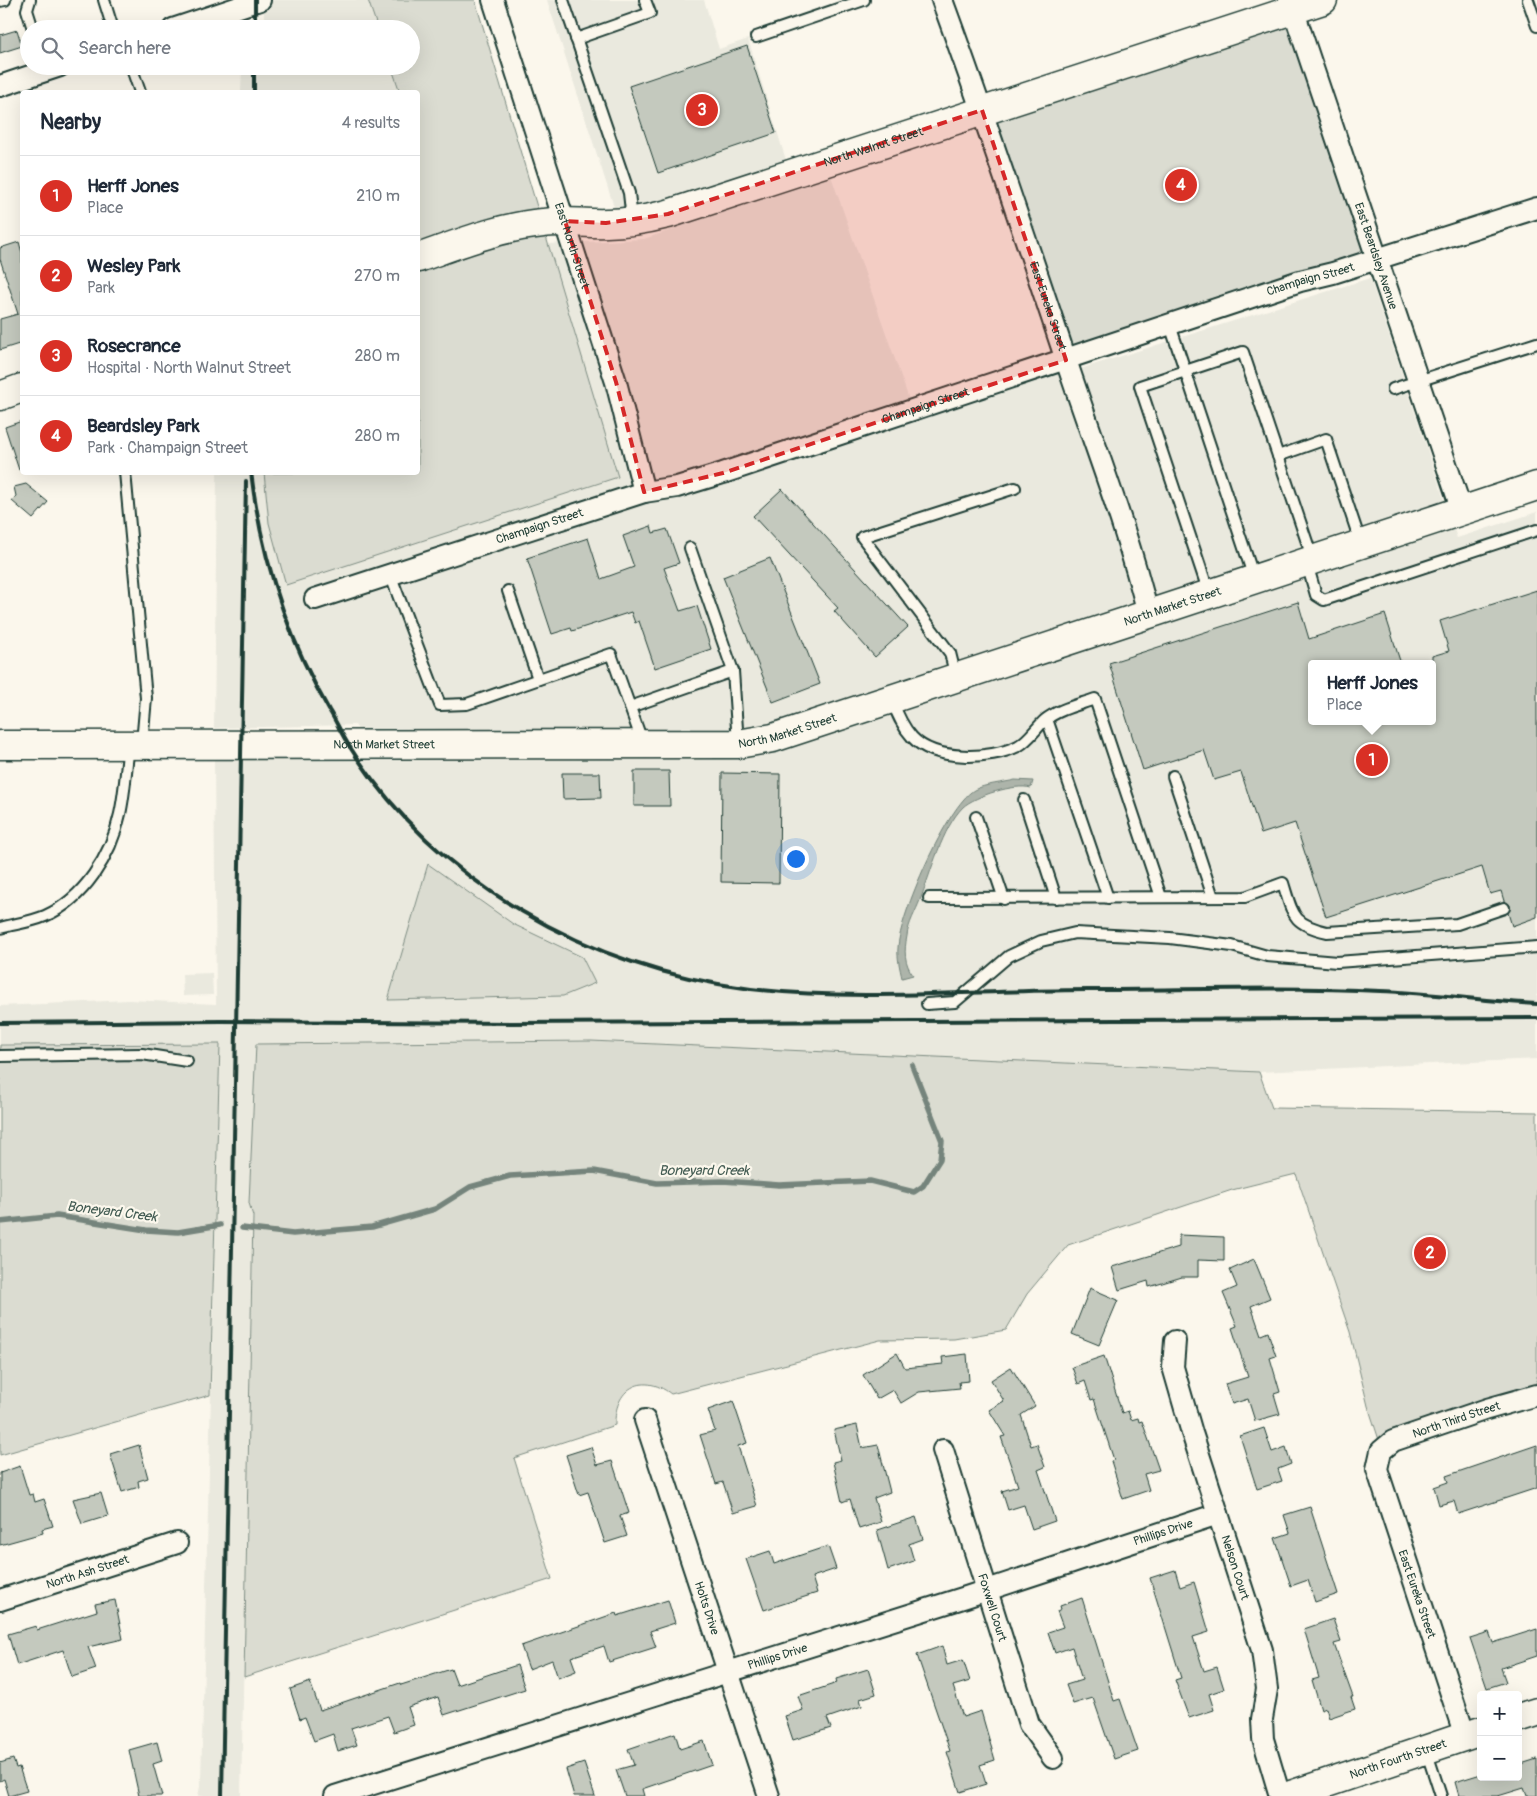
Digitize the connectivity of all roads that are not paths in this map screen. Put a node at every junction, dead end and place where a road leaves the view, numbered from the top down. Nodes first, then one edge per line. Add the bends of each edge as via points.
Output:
1 (5, 0) edge
2 (30, 0) edge
3 (104, 0) edge
4 (260, 0) edge
5 (493, 0) edge
6 (563, 0) edge
7 (645, 0) edge
8 (864, 0) edge
9 (942, 0) edge
10 (1323, 0) edge
11 (1528, 0) edge
12 (0, 1) edge
13 (1292, 5) edge
14 (30, 20) edge
15 (110, 20) edge
16 (200, 20) edge
17 (1537, 26) edge
18 (756, 37) dead end
19 (576, 39) junction
20 (31, 75) edge
21 (134, 75) edge
22 (0, 86) edge
23 (139, 90) edge
24 (982, 110) junction
25 (1537, 208) edge
26 (632, 221) junction
27 (565, 222) junction
28 (420, 257) edge
29 (1378, 259) junction
30 (1170, 325) junction
31 (1537, 343) edge
32 (1066, 360) junction
33 (1186, 371) junction
34 (1418, 380) junction
35 (20, 389) edge
36 (1393, 389) dead end
37 (0, 396) edge
38 (1278, 456) junction
39 (125, 475) edge
40 (1537, 486) edge
41 (1015, 488) dead end
42 (644, 492) junction
43 (1462, 511) junction
44 (1537, 530) edge
45 (1361, 545) junction
46 (690, 548) dead end
47 (1310, 562) junction
48 (390, 574) junction
49 (1254, 579) junction
50 (508, 591) dead end
51 (1210, 594) junction
52 (315, 599) dead end
53 (1148, 614) junction
54 (732, 671) junction
55 (956, 678) junction
56 (538, 679) junction
57 (892, 699) junction
58 (630, 707) junction
59 (1047, 719) junction
60 (136, 744) junction
61 (643, 744) junction
62 (738, 744) junction
63 (0, 745) edge
64 (1173, 776) dead end
65 (1024, 800) dead end
66 (976, 817) dead end
67 (1161, 897) junction
68 (1214, 897) junction
69 (929, 898) dead end
70 (1056, 898) junction
71 (1108, 898) junction
72 (1004, 899) junction
73 (1504, 908) dead end
74 (0, 928) edge
75 (1537, 947) edge
76 (927, 1004) dead end
77 (0, 1056) edge
78 (187, 1061) dead end
79 (1175, 1341) dead end
80 (1537, 1396) edge
81 (645, 1420) dead end
82 (943, 1450) dead end
83 (1381, 1451) joint
84 (1218, 1514) junction
85 (177, 1543) dead end
86 (986, 1590) junction
87 (0, 1600) edge
88 (728, 1672) junction
89 (1537, 1712) edge
90 (1522, 1717) edge
91 (1473, 1733) edge
92 (1426, 1749) junction
93 (1053, 1758) dead end
94 (335, 1796) edge
95 (769, 1796) edge
96 (1280, 1796) edge
97 (1288, 1796) edge
98 (1441, 1796) edge

1 - 12 lane
2 - 14 lane via 27,10
3 - 15 lane
4 - 16 street
5 - 27 street, East North Street
6 - 19 lane
7 - 19 lane via 650,13
8 - 18 lane
9 - 24 street, East Eureka Street
10 - 13 street, North Walnut Street
11 - 17 lane
13 - 24 street, North Walnut Street
13 - 29 street, East Beardsley Avenue
19 - 26 lane via 629,193
20 - 22 street
21 - 23 lane
24 - 26 street, North Walnut Street via 668,214
24 - 32 street, East Eureka Street
25 - 29 street, Champaign Street
26 - 27 street, North Walnut Street
27 - 28 street, North Walnut Street via 531,224 493,232
27 - 42 street, East North Street via 616,382
29 - 30 street, Champaign Street via 1300,281
29 - 34 street, East Beardsley Avenue
30 - 32 street, Champaign Street
30 - 33 lane
31 - 34 lane
32 - 42 street, Champaign Street via 722,473 677,487
32 - 53 street, East Eureka Street
33 - 38 lane via 1243,352
33 - 49 lane
33 - 51 lane via 1140,386
34 - 36 lane
34 - 43 street, East Beardsley Avenue
35 - 37 street
38 - 45 lane via 1326,439
38 - 47 lane
39 - 60 lane via 146,698
40 - 43 street, North Market Street
41 - 55 lane via 862,537 950,653
42 - 48 street, Champaign Street
43 - 45 street, North Market Street
44 - 47 lane via 1324,600 1316,595
45 - 47 street, North Market Street
46 - 54 lane
47 - 49 street, North Market Street
48 - 52 street, Champaign Street
48 - 56 lane via 440,705 467,704
49 - 51 street, North Market Street
50 - 56 lane
51 - 53 street, North Market Street
53 - 55 street, North Market Street
54 - 58 lane
54 - 62 lane
55 - 57 street, North Market Street
56 - 58 lane via 611,654
57 - 59 lane via 898,718 913,738 931,749 958,755 981,756 1003,752 1019,745
57 - 62 street, North Market Street via 805,729
58 - 61 lane
59 - 67 lane via 1095,699
59 - 71 lane
60 - 61 street, North Market Street
60 - 63 street, North Market Street
60 - 74 lane via 120,815 107,853 81,892 66,905 43,917
61 - 62 street, North Market Street
64 - 68 lane
65 - 70 lane
66 - 72 lane
67 - 68 lane
67 - 71 lane
68 - 73 lane via 1245,897 1283,883 1294,916 1308,928 1328,932 1457,924
69 - 72 lane
70 - 71 lane
70 - 72 lane
75 - 76 lane via 1337,962 1267,956 1232,946 1170,938 1075,933 1041,941 1009,956 955,1002
77 - 78 lane via 142,1054
79 - 84 street, Nelson Court via 1173,1367
80 - 83 street, North Third Street via 1487,1409 1393,1441
81 - 88 street, Holts Drive
82 - 86 street, Foxwell Court
83 - 91 street, East Eureka Street via 1377,1469 1387,1502
84 - 86 street, Phillips Drive
84 - 96 street, Nelson Court via 1262,1650 1266,1689 1263,1739
85 - 87 street, North Ash Street
86 - 88 street, Phillips Drive
86 - 93 street, Foxwell Court via 1029,1724
88 - 94 street, Phillips Drive
88 - 95 street, Holts Drive
89 - 90 street
91 - 92 street, North Fourth Street
92 - 97 street, North Fourth Street
92 - 98 lane

